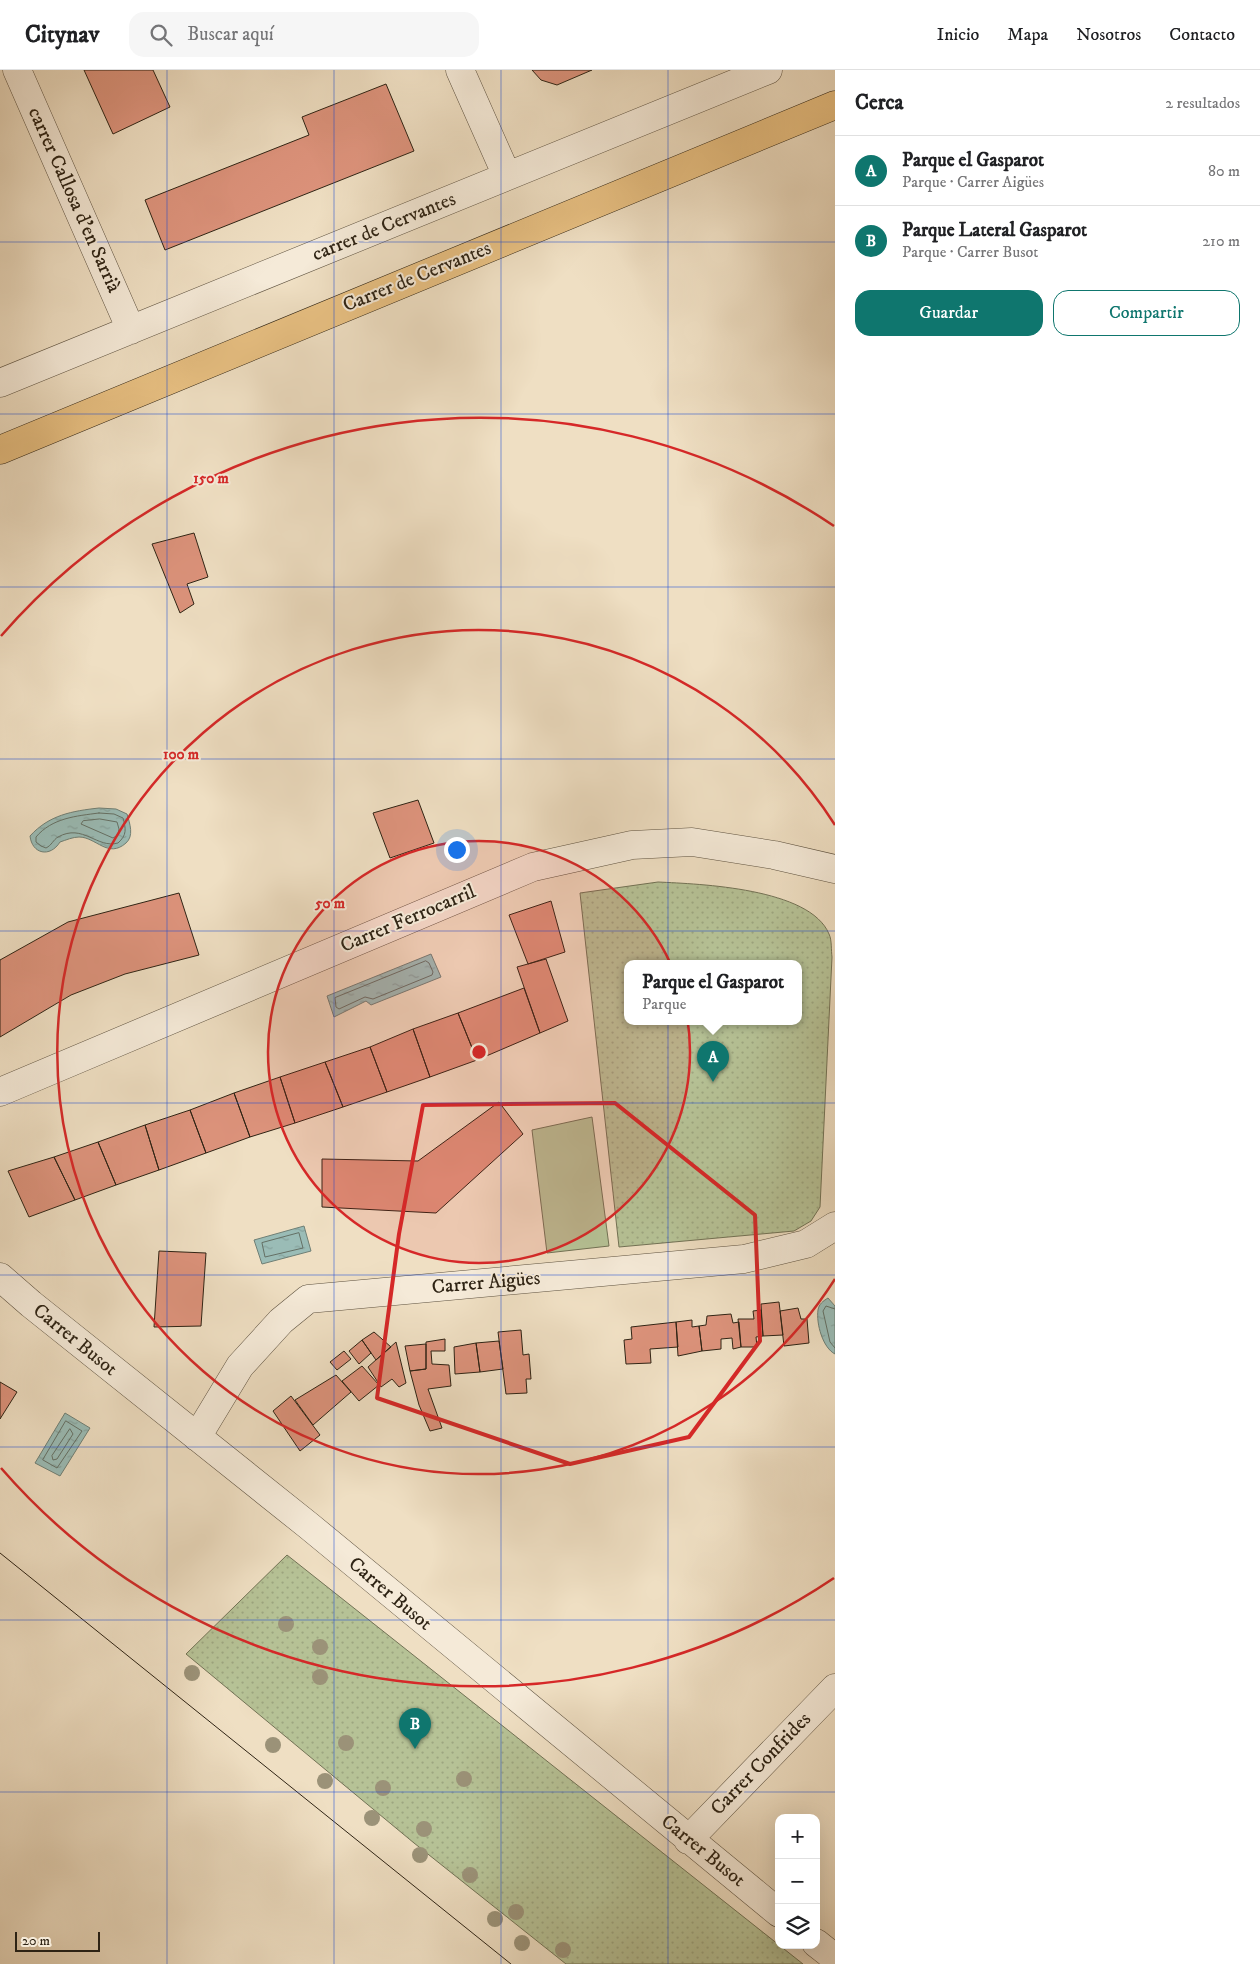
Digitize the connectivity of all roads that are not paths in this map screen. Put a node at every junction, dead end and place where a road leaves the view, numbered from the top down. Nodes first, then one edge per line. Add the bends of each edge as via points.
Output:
1 (16, 70) edge
2 (460, 70) edge
3 (768, 70) edge
4 (835, 104) edge
5 (507, 176) junction
6 (132, 330) junction
7 (0, 384) edge
8 (0, 450) edge
9 (835, 869) edge
10 (0, 1092) edge
11 (835, 1226) edge
12 (0, 1277) edge
13 (197, 1437) junction
14 (835, 1688) edge
15 (688, 1840) junction
16 (775, 1910) edge
17 (820, 1946) edge
18 (835, 1958) edge

1 - 6 street, carrer Callosa d'en Sarrià
2 - 5 street
3 - 5 street, carrer de Cervantes
4 - 8 main road, Carrer de Cervantes
5 - 6 street, carrer de Cervantes
6 - 7 street, carrer de Cervantes
9 - 10 street, Carrer Ferrocarril via 692,842 632,845 533,867
11 - 13 street, Carrer Aigües via 806,1244 744,1259 308,1299 281,1322 240,1366
12 - 13 street, Carrer Busot
13 - 15 street, Carrer Busot
14 - 15 street, Carrer Confrides
15 - 16 street, Carrer Busot
17 - 18 street

